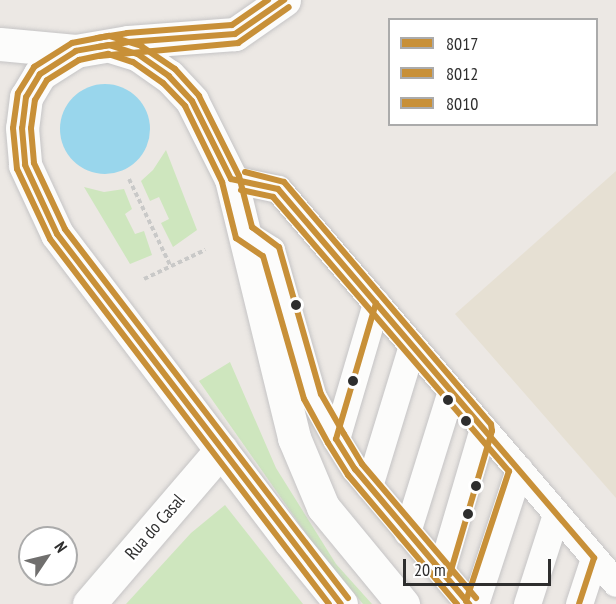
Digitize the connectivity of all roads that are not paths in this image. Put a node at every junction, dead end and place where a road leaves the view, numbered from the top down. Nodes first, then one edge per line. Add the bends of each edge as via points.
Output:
1 (284, 0) edge
2 (0, 44) edge
3 (109, 45) junction
4 (76, 51) junction
5 (0, 135) edge
6 (25, 165) junction
7 (231, 178) junction
8 (244, 233) junction
9 (376, 303) junction
10 (412, 345) junction
11 (451, 391) junction
12 (483, 428) junction
13 (336, 439) junction
14 (221, 450) junction
15 (519, 469) junction
16 (369, 486) junction
17 (556, 514) junction
18 (407, 532) junction
19 (594, 558) junction
20 (441, 571) junction
21 (616, 583) edge
22 (89, 604) edge
23 (341, 604) edge
24 (403, 604) edge
25 (469, 604) edge
26 (475, 604) edge
27 (527, 604) edge
28 (579, 604) edge

1 - 3 main road via 235,34
2 - 4 main road
3 - 4 main road
3 - 7 main road via 137,54 169,76 192,101
4 - 6 main road via 40,74 26,97 22,128
5 - 6 main road
6 - 14 main road via 57,234
7 - 8 main road
7 - 9 lane via 278,189
8 - 13 lane via 271,250 313,396
8 - 24 main road via 294,438 319,497
9 - 10 lane
9 - 13 lane
10 - 11 lane
10 - 16 lane
11 - 12 lane
11 - 18 lane
12 - 15 lane
12 - 20 lane
13 - 16 lane
14 - 22 main road, Rua do Casal
14 - 23 main road
15 - 17 lane
15 - 26 lane
16 - 18 lane
17 - 19 lane
17 - 27 lane
18 - 20 lane
19 - 21 lane
19 - 28 lane
20 - 25 lane

